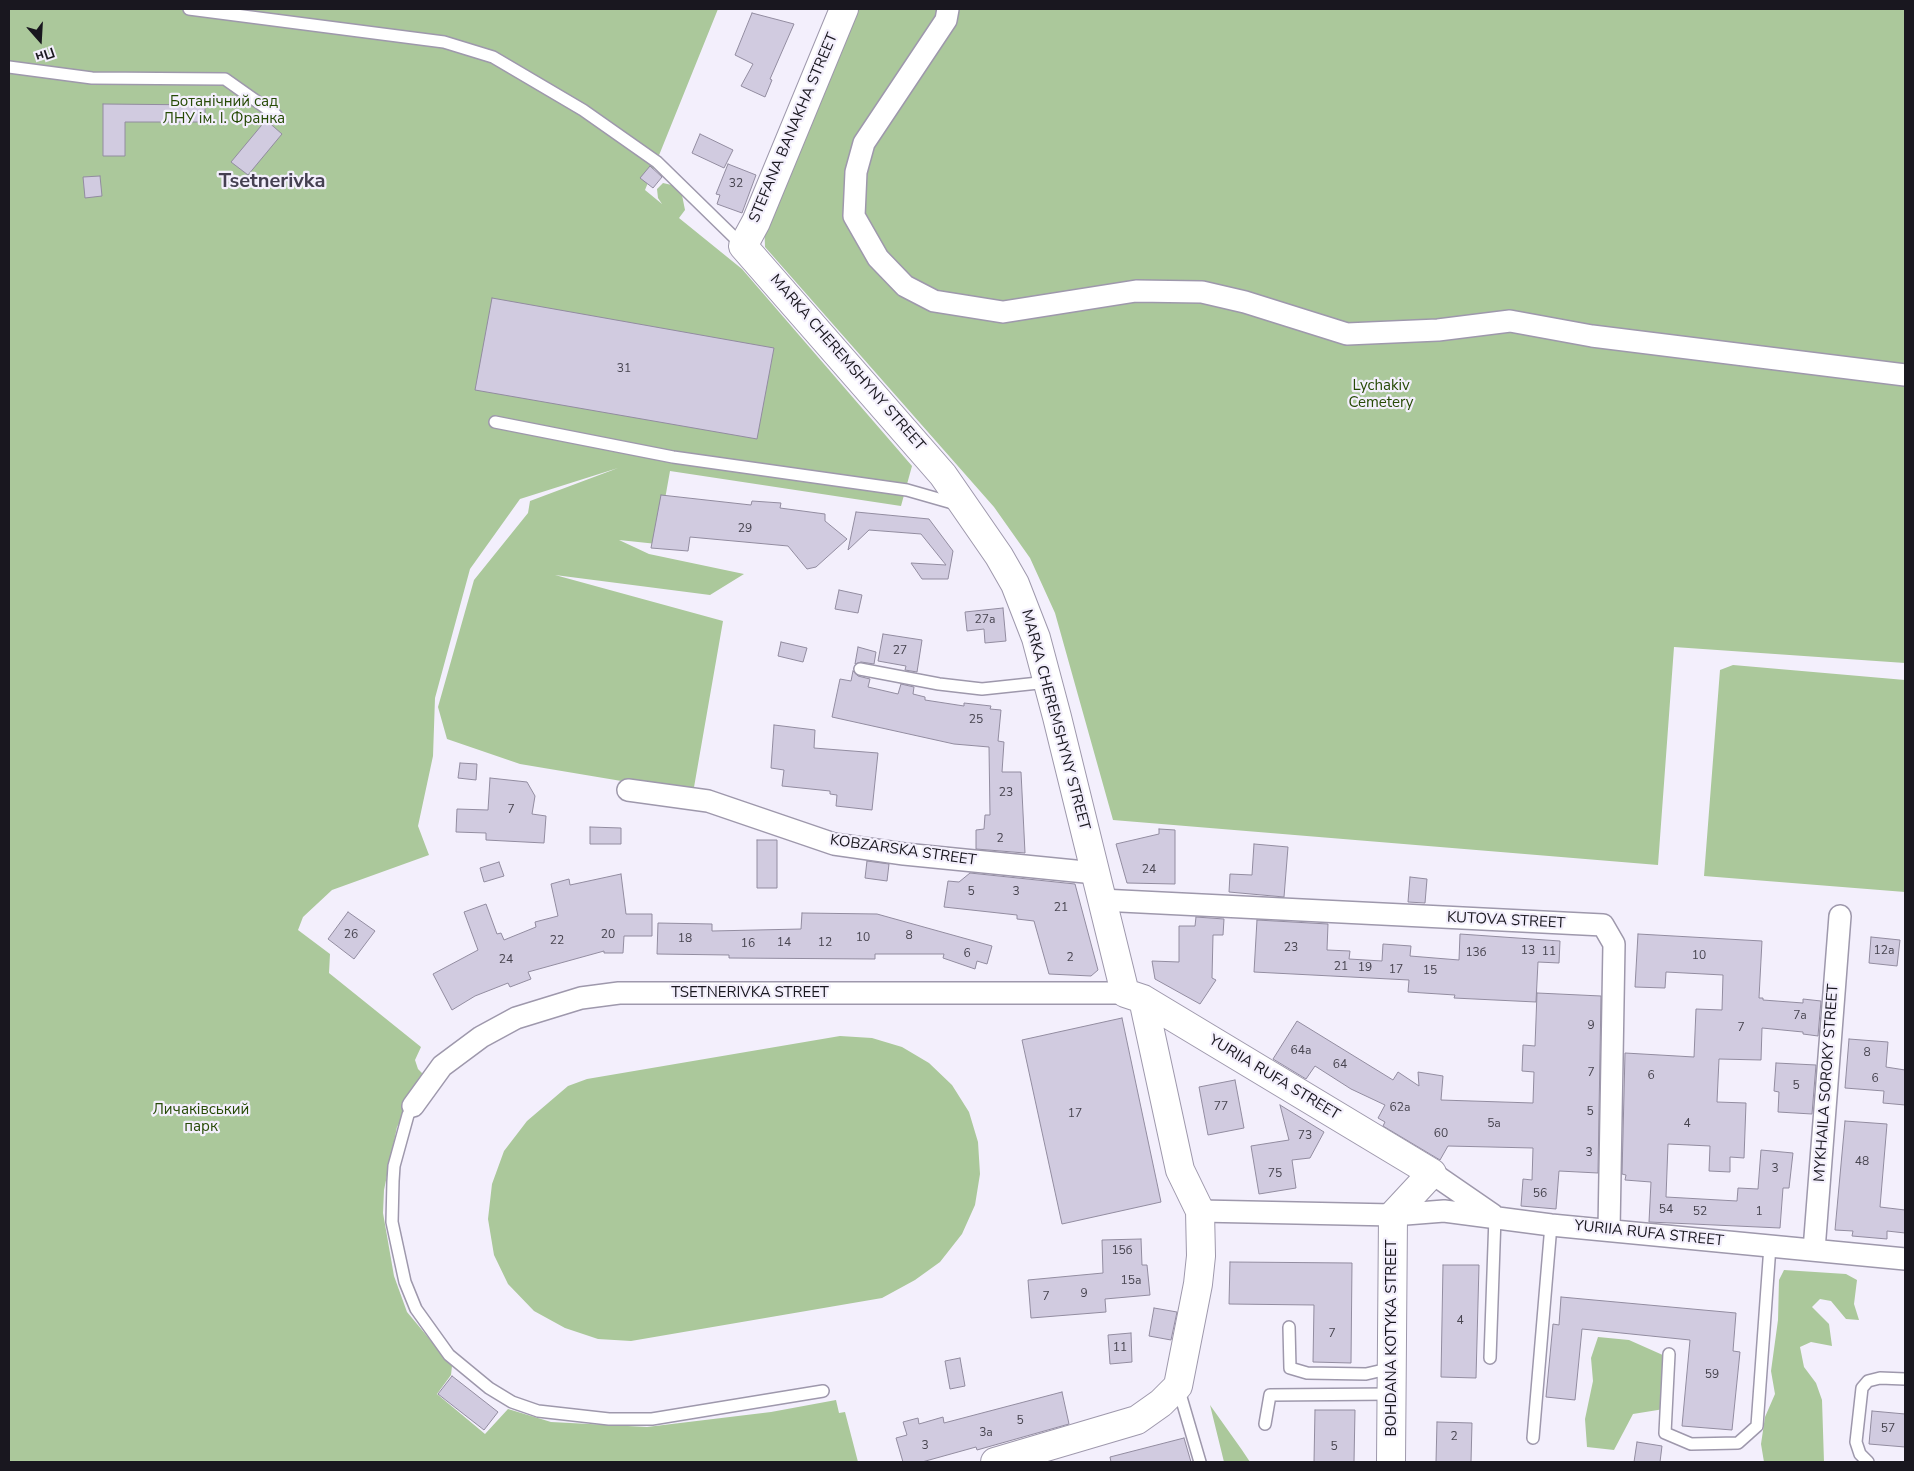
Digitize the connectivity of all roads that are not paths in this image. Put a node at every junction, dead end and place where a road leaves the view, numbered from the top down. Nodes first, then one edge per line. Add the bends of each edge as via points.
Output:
1 (189, 9) edge
2 (844, 9) edge
3 (948, 9) edge
4 (9, 67) edge
5 (276, 116) dead end
6 (743, 246) junction
7 (1905, 375) edge
8 (495, 422) dead end
9 (967, 508) junction
10 (860, 669) dead end
11 (1048, 682) junction
12 (628, 790) dead end
13 (1095, 872) junction
14 (1101, 900) junction
15 (1840, 916) dead end
16 (1134, 996) junction
17 (413, 1106) joint
18 (1432, 1173) junction
19 (1200, 1211) junction
20 (1393, 1215) junction
21 (1495, 1217) junction
22 (1551, 1225) junction
23 (1609, 1230) junction
24 (1770, 1246) junction
25 (1814, 1250) junction
26 (1905, 1259) edge
27 (1289, 1327) dead end
28 (1669, 1354) dead end
29 (1490, 1358) dead end
30 (1905, 1379) edge
31 (1392, 1381) junction
32 (1178, 1386) junction
33 (822, 1391) dead end
34 (1265, 1424) dead end
35 (1534, 1438) dead end
36 (995, 1462) edge
37 (1200, 1462) edge
38 (1391, 1462) edge
39 (1868, 1462) edge

1 - 6 lane, MARKA CHEREMSHYNY STREET via 444,42 493,57 583,110 657,162
2 - 6 street, STEFANA BANAKHA STREET via 756,222
3 - 7 street via 946,20 864,143 856,172 854,216 878,258 904,286 934,301 1003,312 1136,291 1202,292 1347,334 1438,330 1510,321 1592,336
4 - 5 lane via 92,78 225,79
6 - 9 street, MARKA CHEREMSHYNY STREET via 919,446
8 - 9 lane via 673,457 907,490
9 - 11 street, MARKA CHEREMSHYNY STREET via 1015,584 1036,638
10 - 11 lane via 982,689
11 - 13 street, MARKA CHEREMSHYNY STREET
12 - 13 street, KOBZARSKA STREET via 708,801 834,844
13 - 14 street, MARKA CHEREMSHYNY STREET
14 - 16 street, MARKA CHEREMSHYNY STREET
14 - 23 street, KUTOVA STREET via 1603,925 1614,944
15 - 25 street, MYKHAILA SOROKY STREET
16 - 17 street, TSETNERIVKA STREET via 620,993 581,998 516,1018 481,1037 442,1066
16 - 18 street, YURIIA RUFA STREET
16 - 19 street, MARKA CHEREMSHYNY STREET via 1180,1170
17 - 33 lane via 394,1166 393,1181 392,1222 406,1282 416,1310 449,1355 490,1388 512,1402 538,1411 610,1419 652,1419
18 - 20 street
18 - 21 street
19 - 20 street, YURIIA RUFA STREET
19 - 32 street, MARKA CHEREMSHYNY STREET via 1199,1275
20 - 21 street, YURIIA RUFA STREET via 1444,1211
20 - 31 street, BOHDANA KOTYKA STREET
21 - 22 street, YURIIA RUFA STREET
21 - 29 lane
22 - 23 street, YURIIA RUFA STREET
22 - 35 lane
23 - 24 street, YURIIA RUFA STREET
24 - 25 street, YURIIA RUFA STREET
24 - 28 lane via 1758,1426 1738,1444 1691,1444 1665,1433
25 - 26 street, YURIIA RUFA STREET
27 - 31 lane via 1290,1368 1307,1374 1366,1374
30 - 39 lane via 1880,1378 1862,1388 1856,1442 1860,1454
31 - 34 lane via 1270,1395
31 - 38 street, BOHDANA KOTYKA STREET
32 - 36 street via 1137,1420
32 - 37 lane

